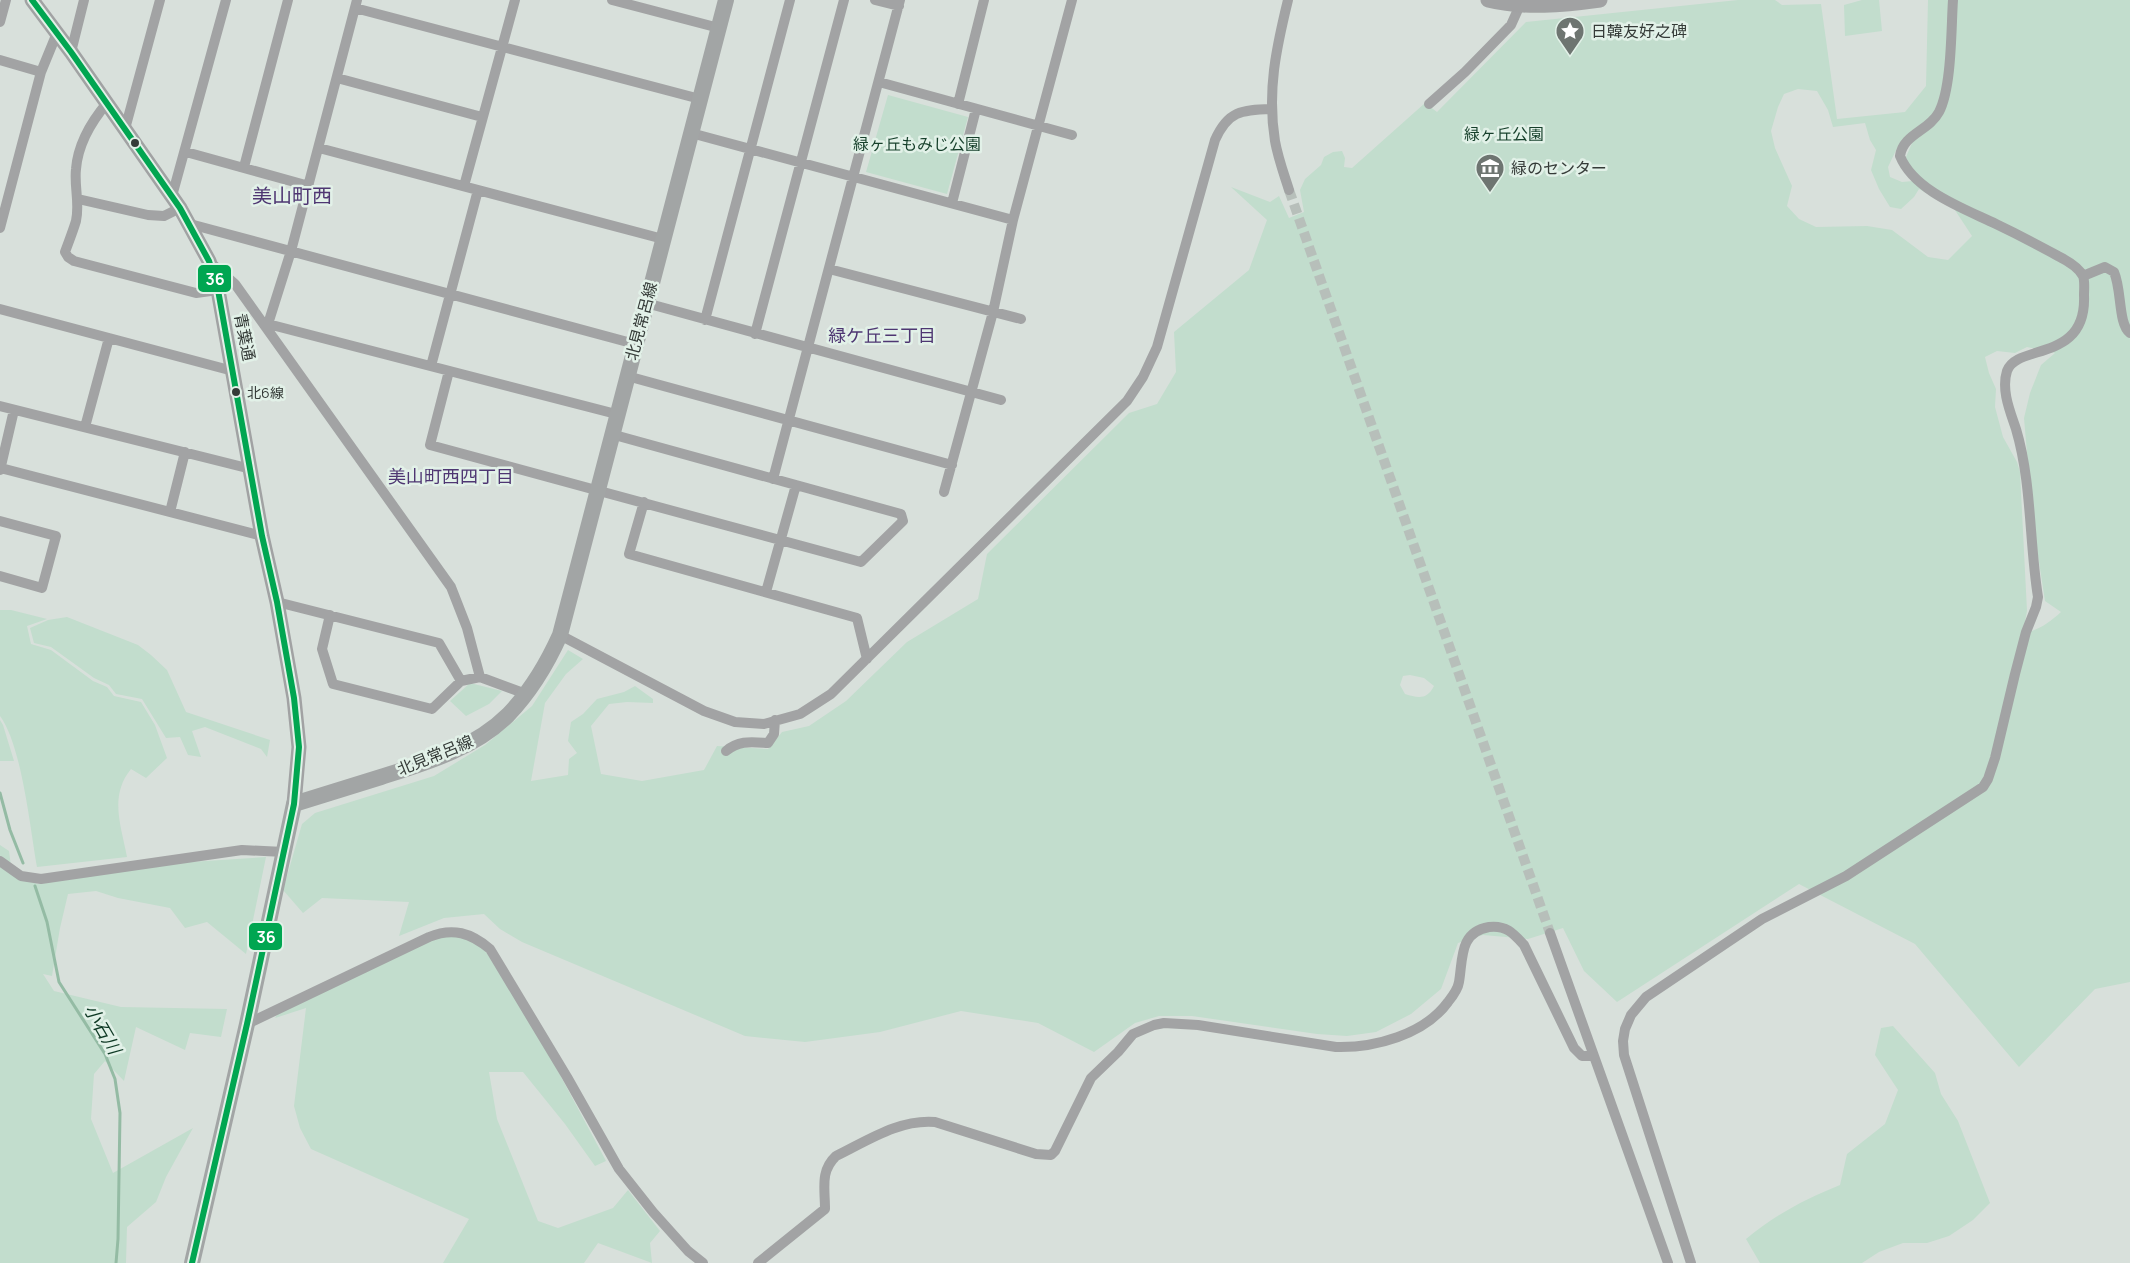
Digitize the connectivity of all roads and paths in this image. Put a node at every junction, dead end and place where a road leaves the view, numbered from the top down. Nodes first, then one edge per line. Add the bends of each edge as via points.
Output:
1 (6, 0) edge
2 (32, 0) edge
3 (84, 0) edge
4 (160, 0) edge
5 (226, 0) edge
6 (288, 0) edge
7 (515, 0) edge
8 (612, 0) edge
9 (726, 0) edge
10 (790, 0) edge
11 (844, 0) edge
12 (875, 0) edge
13 (984, 0) edge
14 (1072, 0) edge
15 (1288, 0) edge
16 (1488, 0) edge
17 (1600, 0) edge
18 (1953, 0) edge
19 (1521, 2) edge
20 (900, 3) edge
21 (356, 4) edge
22 (0, 22) edge
23 (718, 28) junction
24 (57, 33) junction
25 (503, 46) junction
26 (71, 52) junction
27 (0, 60) edge
28 (41, 72) junction
29 (337, 78) junction
30 (879, 82) junction
31 (700, 99) junction
32 (107, 103) junction
33 (958, 104) junction
34 (1429, 104) dead end
35 (976, 109) junction
36 (1271, 109) junction
37 (482, 117) junction
38 (1039, 126) junction
39 (125, 129) junction
40 (691, 133) junction
41 (1072, 135) dead end
42 (319, 148) junction
43 (751, 150) junction
44 (186, 152) junction
45 (801, 164) junction
46 (244, 168) junction
47 (853, 177) junction
48 (309, 186) junction
49 (464, 186) junction
50 (478, 190) junction
51 (1289, 190) tunnel mouth
52 (5, 193) edge
53 (78, 199) junction
54 (176, 202) junction
55 (951, 203) junction
56 (1013, 220) junction
57 (190, 224) junction
58 (0, 228) edge
59 (663, 239) junction
60 (291, 251) junction
61 (209, 261) junction
62 (829, 269) junction
63 (2083, 276) junction
64 (218, 290) junction
65 (450, 294) junction
66 (646, 303) junction
67 (0, 309) edge
68 (993, 312) junction
69 (1021, 319) dead end
70 (705, 320) junction
71 (267, 325) junction
72 (2130, 333) edge
73 (755, 334) junction
74 (110, 338) junction
75 (635, 344) junction
76 (808, 349) junction
77 (431, 366) junction
78 (233, 371) junction
79 (449, 371) junction
80 (627, 376) junction
81 (971, 392) junction
82 (1001, 400) dead end
83 (0, 406) edge
84 (14, 410) junction
85 (616, 414) junction
86 (789, 420) junction
87 (85, 427) junction
88 (611, 434) junction
89 (185, 452) junction
90 (952, 465) junction
91 (0, 469) edge
92 (251, 469) junction
93 (773, 478) junction
94 (795, 485) junction
95 (597, 489) junction
96 (945, 492) dead end
97 (644, 502) junction
98 (170, 512) junction
99 (0, 521) edge
100 (262, 536) junction
101 (781, 540) junction
102 (0, 576) edge
103 (766, 592) junction
104 (277, 602) junction
105 (330, 615) junction
106 (560, 635) junction
107 (867, 659) junction
108 (480, 677) junction
109 (461, 681) junction
110 (526, 694) junction
111 (775, 720) junction
112 (726, 751) dead end
113 (294, 804) junction
114 (284, 852) junction
115 (0, 861) edge
116 (1550, 933) tunnel mouth
117 (247, 1024) junction
118 (1594, 1056) junction
119 (699, 1262) edge
120 (192, 1263) edge
121 (758, 1263) edge
122 (1668, 1263) edge
123 (1691, 1263) edge

1 - 22 street
2 - 24 street, 青葉通
3 - 26 street
4 - 39 street
5 - 44 street
6 - 46 street
7 - 25 street
8 - 23 street
9 - 23 main road, 北見常呂線
10 - 43 street
11 - 45 street
12 - 20 street
13 - 33 street
14 - 38 street
15 - 36 street via 1272,78
16 - 19 street
17 - 19 street via 1570,4
18 - 63 street via 1946,93 1931,123 1904,144 1900,156 1903,165 1944,201 2058,256
19 - 34 street via 1511,25
20 - 30 street
21 - 25 street
21 - 29 street
23 - 31 main road, 北見常呂線
24 - 26 street, 青葉通
24 - 28 street
25 - 31 street
25 - 37 street
26 - 32 street, 青葉通
27 - 28 street
28 - 52 street
29 - 37 street
29 - 42 street
30 - 33 street
30 - 47 street
31 - 40 main road, 北見常呂線
32 - 39 street, 青葉通
32 - 53 street via 82,142 76,170
33 - 35 street
35 - 38 street
35 - 55 street
36 - 51 street via 1275,144
36 - 107 street via 1246,110 1222,124 1157,347 1127,402
37 - 49 street
38 - 41 street
38 - 56 street
39 - 54 street, 青葉通
40 - 43 street
40 - 59 main road, 北見常呂線
42 - 48 street
42 - 49 street
43 - 45 street
43 - 70 street
44 - 46 street
44 - 54 street
45 - 47 street
45 - 73 street
46 - 48 street
47 - 55 street
47 - 62 street
48 - 60 street
49 - 50 street
50 - 59 street
50 - 65 street
52 - 58 street
53 - 54 street via 164,216
53 - 64 street via 76,221 65,252 74,261 196,293
54 - 57 street, 青葉通
55 - 56 street
56 - 68 street
57 - 60 street
57 - 61 street, 青葉通
59 - 66 main road, 北見常呂線
60 - 65 street
60 - 71 street
61 - 64 street, 青葉通
61 - 71 street via 235,284
62 - 68 street
62 - 76 street
63 - 72 street via 2105,267 2114,272 2120,287 2122,319
63 - 123 street via 2082,318 2073,332 2063,342 2024,357 2007,369 2008,407 2026,471 2038,597 1983,788 1846,876 1762,919 1646,997 1628,1022 1624,1055
64 - 78 street, 青葉通
65 - 75 street
65 - 77 street
66 - 70 street
66 - 75 main road, 北見常呂線
67 - 74 street
68 - 69 street
68 - 81 street
70 - 73 street
71 - 77 street
71 - 108 street via 451,587
73 - 76 street
74 - 78 street
74 - 87 street
75 - 80 main road, 北見常呂線
76 - 81 street
76 - 86 street
77 - 79 street
78 - 92 street, 青葉通
79 - 85 street
79 - 95 street via 430,445
80 - 85 main road, 北見常呂線
80 - 86 street
81 - 82 street
81 - 90 street
83 - 84 street
84 - 87 street
84 - 91 street
85 - 88 main road, 北見常呂線
86 - 90 street
86 - 93 street
87 - 89 street
88 - 93 street
88 - 95 main road, 北見常呂線
89 - 92 street
89 - 98 street
90 - 96 street
91 - 98 street
92 - 100 street, 青葉通
93 - 94 street
94 - 101 street
94 - 101 street via 901,514 903,521 861,562
95 - 97 street
95 - 106 main road, 北見常呂線
97 - 101 street
97 - 103 street via 629,554
98 - 100 street
99 - 102 street via 56,536 42,588
100 - 104 street, 青葉通
101 - 103 street
103 - 107 street via 857,618
104 - 105 street
104 - 113 street, 青葉通 via 298,737
105 - 109 street via 439,643
105 - 109 street via 322,649 333,684 432,709
106 - 110 main road, 北見常呂線
106 - 111 street via 704,711 735,722 764,724
107 - 111 street via 831,694 800,714
108 - 109 street
108 - 110 street
110 - 113 main road, 北見常呂線 via 489,731 452,752
111 - 112 street via 774,734 768,743 747,742
113 - 114 main road
114 - 115 street via 242,850 41,879 21,876
114 - 117 main road
116 - 118 street
117 - 119 street via 438,933 470,934 490,949 619,1169 652,1212
117 - 120 main road
118 - 121 street via 1582,1056 1574,1048 1524,945 1506,928 1482,928 1470,936 1461,956 1459,985 1448,1003 1417,1029 1383,1041 1336,1047 1164,1023 1133,1034 1091,1078 1051,1155 1036,1154 935,1122 897,1126 836,1156 824,1177 825,1209
118 - 122 street

